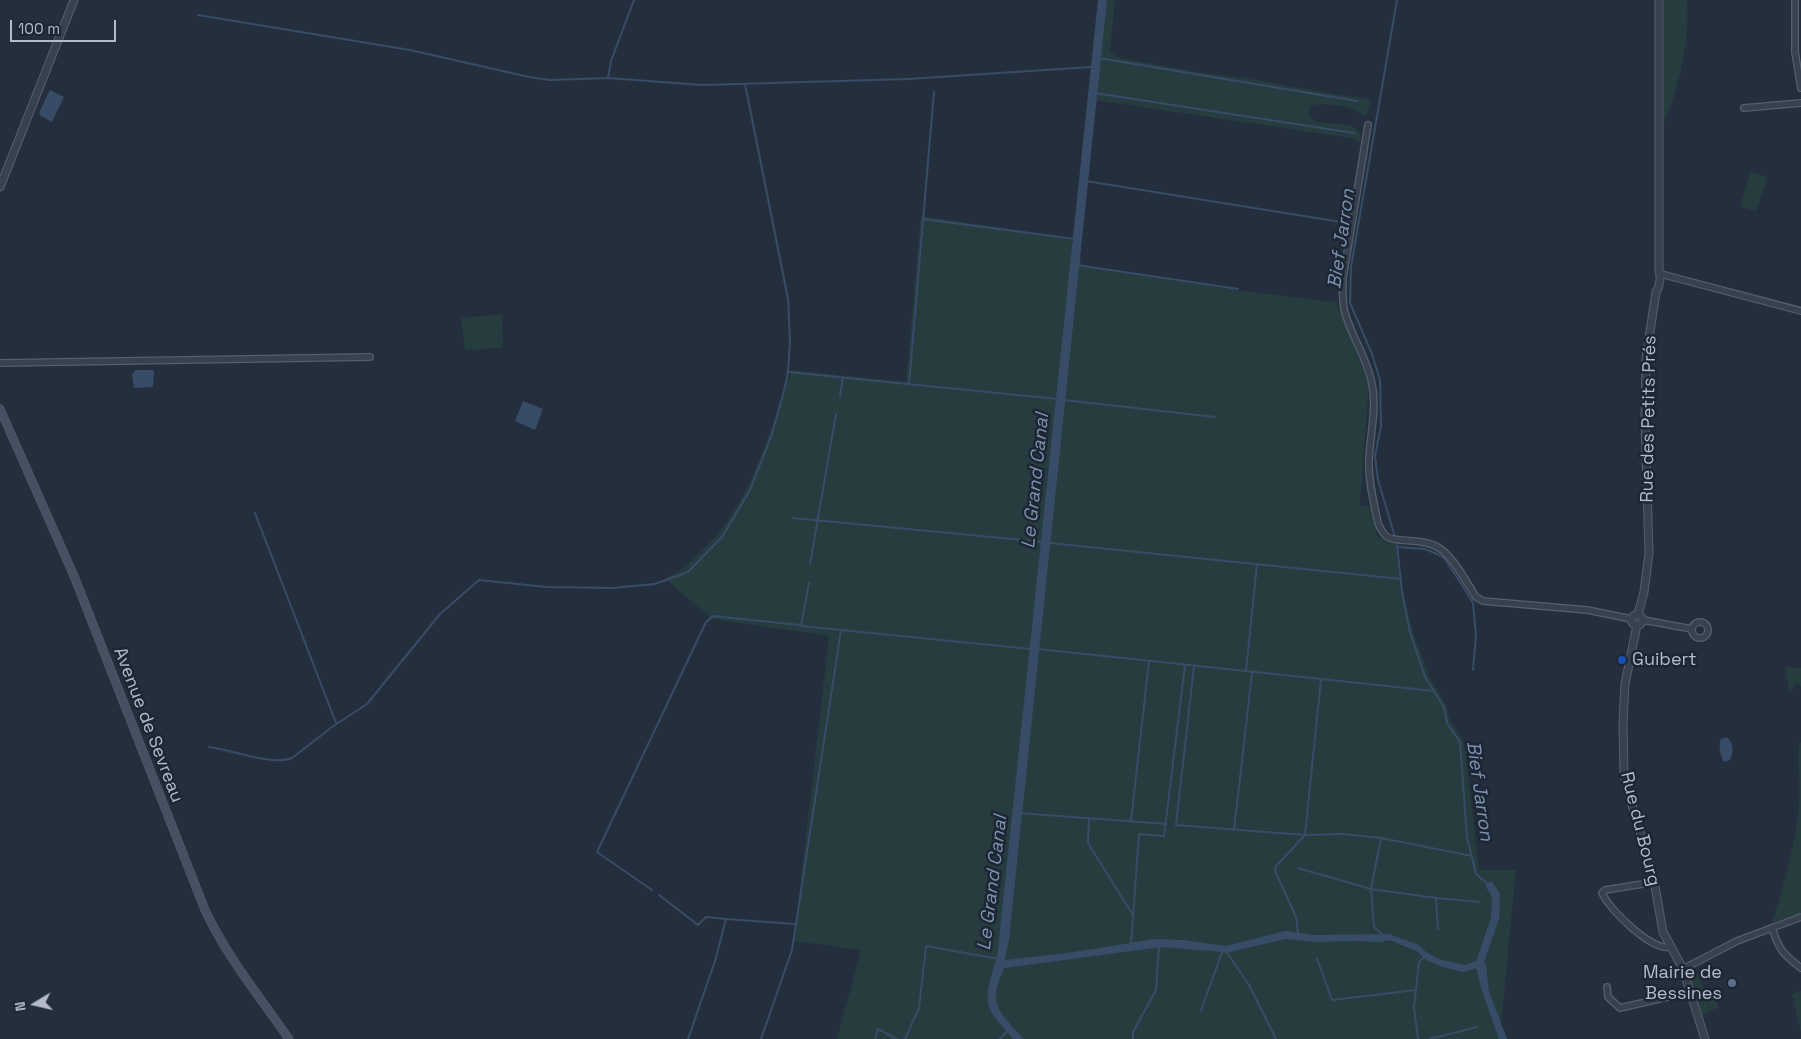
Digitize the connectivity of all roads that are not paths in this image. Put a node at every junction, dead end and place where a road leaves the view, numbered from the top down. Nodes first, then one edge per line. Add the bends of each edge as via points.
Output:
1 (74, 0) edge
2 (80, 0) edge
3 (1659, 0) edge
4 (1795, 0) edge
5 (67, 21) junction
6 (1800, 74) edge
7 (1801, 88) edge
8 (1801, 103) edge
9 (1744, 108) dead end
10 (1368, 126) dead end
11 (0, 187) edge
12 (1661, 274) junction
13 (1801, 303) edge
14 (1799, 310) edge
15 (370, 357) dead end
16 (0, 363) edge
17 (0, 409) edge
18 (1637, 620) junction
19 (1692, 629) dead end
20 (1654, 880) junction
21 (1801, 917) edge
22 (1772, 928) junction
23 (1670, 947) junction
24 (1801, 968) edge
25 (1683, 969) junction
26 (1607, 988) dead end
27 (1689, 992) junction
28 (289, 1039) edge
29 (1705, 1039) edge

1 - 5 street
2 - 5 street
3 - 12 street, Rue des Petits Prés
4 - 6 street via 1794,52
5 - 11 street
6 - 7 street
8 - 9 street
10 - 18 street via 1343,278 1343,299 1344,310 1372,383 1374,399 1369,476 1381,530 1392,539 1424,542 1443,551 1476,597 1483,601 1587,610
12 - 14 street
12 - 18 street, Rue des Petits Prés via 1646,358 1648,553
13 - 14 street
15 - 16 street
17 - 28 main road, Avenue de Sevreau via 74,576 205,910 217,935
18 - 19 street
18 - 20 street, Rue du Bourg via 1625,684 1624,776
20 - 23 street, Rue du Bourg via 1663,932
20 - 23 street via 1606,890 1603,895 1611,907 1649,941 1660,947
21 - 22 street
22 - 24 street via 1785,956
22 - 25 street via 1737,940
23 - 25 street, Rue du Bourg
25 - 27 street, Rue du Bourg
26 - 27 street via 1608,997 1620,1008
27 - 29 street, Rue du Bourg

